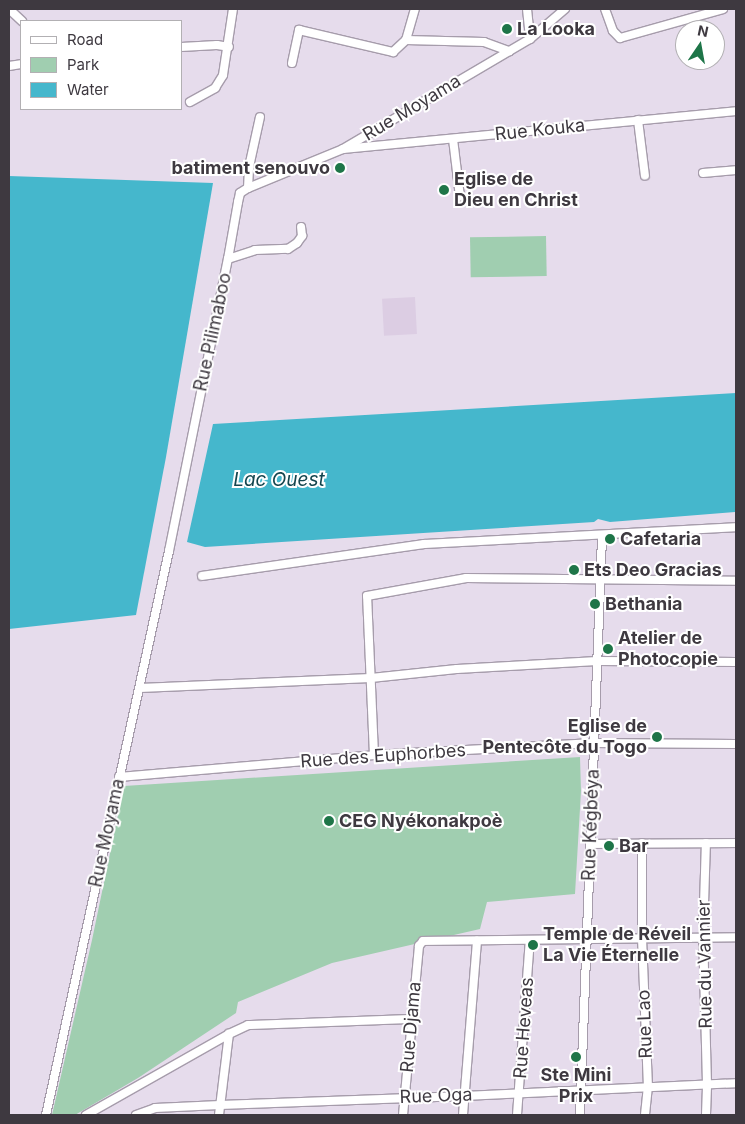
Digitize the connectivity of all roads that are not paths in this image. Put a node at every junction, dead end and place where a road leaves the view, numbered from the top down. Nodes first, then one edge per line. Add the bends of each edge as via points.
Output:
1 (9, 9) edge
2 (233, 9) edge
3 (415, 9) edge
4 (527, 9) edge
5 (565, 9) edge
6 (606, 9) edge
7 (723, 9) edge
8 (21, 20) edge
9 (530, 38) junction
10 (406, 40) junction
11 (182, 47) edge
12 (229, 47) junction
13 (509, 51) junction
14 (292, 63) dead end
15 (190, 102) dead end
16 (736, 111) edge
17 (260, 117) dead end
18 (638, 120) junction
19 (454, 138) junction
20 (343, 149) junction
21 (736, 170) edge
22 (703, 173) dead end
23 (645, 176) dead end
24 (248, 188) junction
25 (460, 197) dead end
26 (301, 227) dead end
27 (228, 259) junction
28 (736, 527) edge
29 (602, 536) junction
30 (169, 551) joint
31 (202, 576) dead end
32 (600, 580) junction
33 (736, 580) edge
34 (597, 661) junction
35 (736, 662) edge
36 (372, 678) junction
37 (140, 688) junction
38 (594, 743) junction
39 (736, 744) edge
40 (374, 755) junction
41 (120, 777) junction
42 (736, 842) edge
43 (706, 843) junction
44 (590, 844) junction
45 (642, 844) junction
46 (703, 936) junction
47 (736, 937) edge
48 (642, 938) junction
49 (586, 939) junction
50 (530, 940) junction
51 (477, 941) junction
52 (412, 1019) junction
53 (229, 1034) junction
54 (736, 1083) edge
55 (707, 1084) junction
56 (648, 1086) junction
57 (581, 1091) junction
58 (518, 1093) junction
59 (464, 1096) junction
60 (405, 1097) junction
61 (220, 1105) junction
62 (46, 1115) edge
63 (86, 1115) edge
64 (136, 1115) edge
65 (219, 1115) edge
66 (403, 1115) edge
67 (462, 1115) edge
68 (517, 1115) edge
69 (580, 1115) edge
70 (646, 1115) edge
71 (706, 1115) edge

1 - 8 street
2 - 12 street
3 - 10 street
4 - 9 street
5 - 9 street, Rue Moyama
6 - 7 street via 620,38
9 - 13 street, Rue Moyama
10 - 13 street via 484,42
10 - 14 street via 396,51 387,52 299,30
11 - 12 street
12 - 15 street via 223,74 215,88
13 - 20 street, Rue Moyama
16 - 18 street, Rue Kouka
17 - 24 street, Rue Pilimaboo via 249,167
18 - 19 street, Rue Kouka
18 - 23 street
19 - 20 street, Rue Kouka
19 - 25 street
20 - 24 street, Rue Moyama
21 - 22 street
24 - 27 street, Rue Pilimaboo via 240,194
26 - 27 street via 302,236 288,250 256,250
27 - 30 street, Rue Pilimaboo
28 - 29 street
29 - 31 street via 424,544
29 - 32 street, Rue Kégbéya
30 - 37 street, Rue Moyama
32 - 33 street
32 - 34 street, Rue Kégbéya
32 - 36 street via 466,578 367,596
34 - 35 street
34 - 36 street via 457,669
34 - 38 street, Rue Kégbéya
36 - 37 street
36 - 40 street
37 - 41 street, Rue Moyama
38 - 39 street, Rue des Euphorbes
38 - 40 street, Rue des Euphorbes
38 - 44 street, Rue Kégbéya
40 - 41 street, Rue des Euphorbes
41 - 62 street, Rue Moyama
42 - 43 street
43 - 45 street
43 - 46 street, Rue du Vannier
44 - 45 street
44 - 49 street, Rue Kégbéya
45 - 48 street, Rue Lao
46 - 47 street
46 - 48 street
46 - 55 street, Rue du Vannier
48 - 49 street
48 - 56 street, Rue Lao
49 - 50 street
49 - 57 street, Rue Kégbéya
50 - 51 street
50 - 58 street, Rue Heveas
51 - 52 street, Rue Djama via 423,941 419,946
51 - 59 street
52 - 53 street via 252,1025
52 - 60 street, Rue Djama
53 - 61 street
53 - 63 street
54 - 55 street, Rue Oga
55 - 56 street, Rue Oga
55 - 71 street, Rue du Vannier
56 - 57 street, Rue Oga
56 - 70 street, Rue Lao
57 - 58 street, Rue Oga
57 - 69 street, Rue Kégbéya
58 - 59 street, Rue Oga
58 - 68 street, Rue Heveas
59 - 60 street, Rue Oga
59 - 67 street
60 - 61 street, Rue Oga
60 - 66 street, Rue Djama
61 - 64 street, Rue Oga via 155,1108
61 - 65 street

